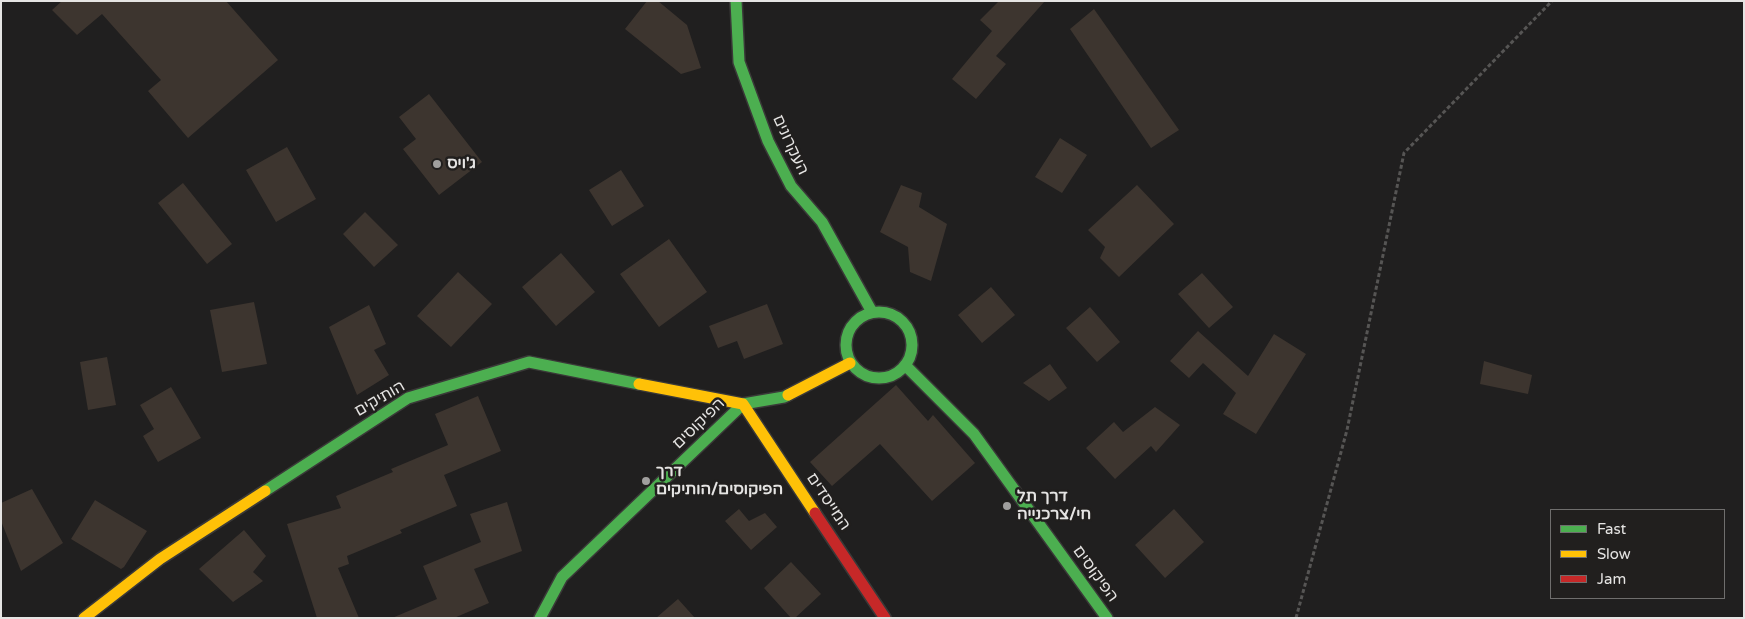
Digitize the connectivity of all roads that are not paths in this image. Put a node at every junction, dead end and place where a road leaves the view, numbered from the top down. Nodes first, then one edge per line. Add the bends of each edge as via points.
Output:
1 (736, 1) edge
2 (872, 312) junction
3 (850, 363) junction
4 (905, 366) junction
5 (743, 404) junction
6 (84, 618) edge
7 (540, 618) edge
8 (885, 618) edge
9 (1107, 618) edge

1 - 2 street, העקרונים via 739,62 768,141 791,186 822,222
2 - 3 street via 861,316 848,329 845,341
2 - 4 street via 891,313 909,330 912,346
3 - 4 street via 874,378 892,376
3 - 5 street, הפיקוסים via 784,397
4 - 9 street, הפיקוסים via 974,434
5 - 6 street, הותיקים via 529,362 408,398 160,559
5 - 7 street, הפיקוסים via 562,577
5 - 8 street, המייסדים

